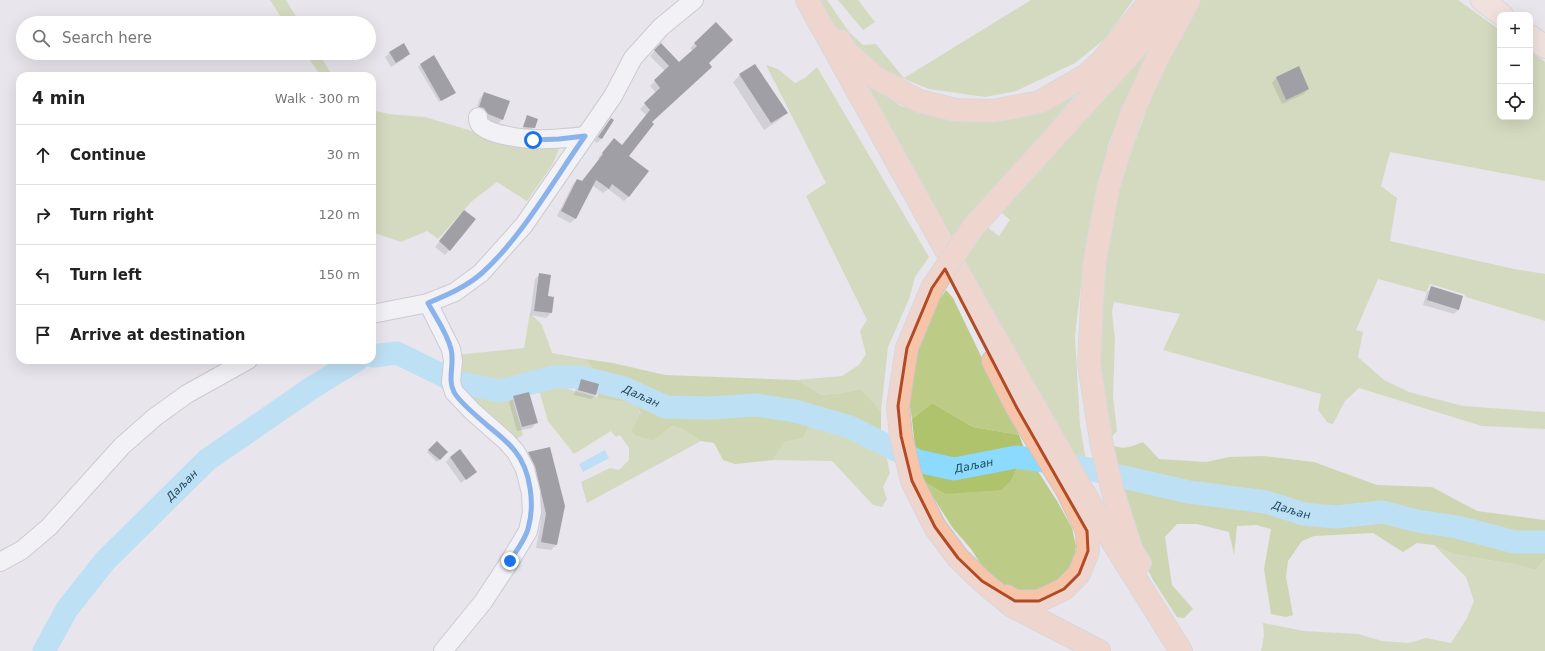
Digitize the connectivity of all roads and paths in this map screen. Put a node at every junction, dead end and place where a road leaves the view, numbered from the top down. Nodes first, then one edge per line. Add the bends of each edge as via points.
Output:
1 (694, 0) edge
2 (796, 0) edge
3 (807, 0) edge
4 (813, 0) edge
5 (1151, 0) edge
6 (1161, 0) edge
7 (1178, 0) edge
8 (1189, 0) edge
9 (1482, 0) edge
10 (1498, 12) edge
11 (1533, 38) edge
12 (1545, 47) edge
13 (478, 117) dead end
14 (585, 136) junction
15 (1038, 154) junction
16 (428, 303) junction
17 (376, 313) edge
18 (241, 364) edge
19 (1042, 436) junction
20 (1072, 486) junction
21 (0, 562) edge
22 (982, 581) junction
23 (443, 651) edge
24 (1099, 651) edge
25 (1166, 651) edge
26 (1181, 651) edge
27 (1194, 651) edge

1 - 14 street via 661,27 633,58 613,96
2 - 19 highway via 961,297
3 - 19 highway via 970,293
4 - 5 highway via 847,52 875,77 919,101 955,110 993,111 1040,102 1085,76 1102,62
6 - 15 highway
7 - 15 highway
8 - 27 highway via 1157,59 1131,115 1108,188 1094,266 1089,364 1102,446 1113,492 1132,551
9 - 10 main road
11 - 12 main road
13 - 14 street via 479,124 485,129 533,140
14 - 16 street via 524,225 486,269 455,292
15 - 22 highway, bridge via 974,226 932,288 907,348 898,406 901,436 912,481 935,527 958,558
16 - 17 street
16 - 23 street via 451,349 451,382 454,392 516,452 525,469 531,493 532,512 528,531 510,561 483,602
18 - 21 street via 187,394 155,417 122,446 48,527 22,550
19 - 20 highway
20 - 22 highway via 1087,531 1088,551 1078,574 1064,589 1039,601 1015,601
20 - 25 highway
20 - 26 highway via 1114,544
22 - 24 highway via 1012,606

